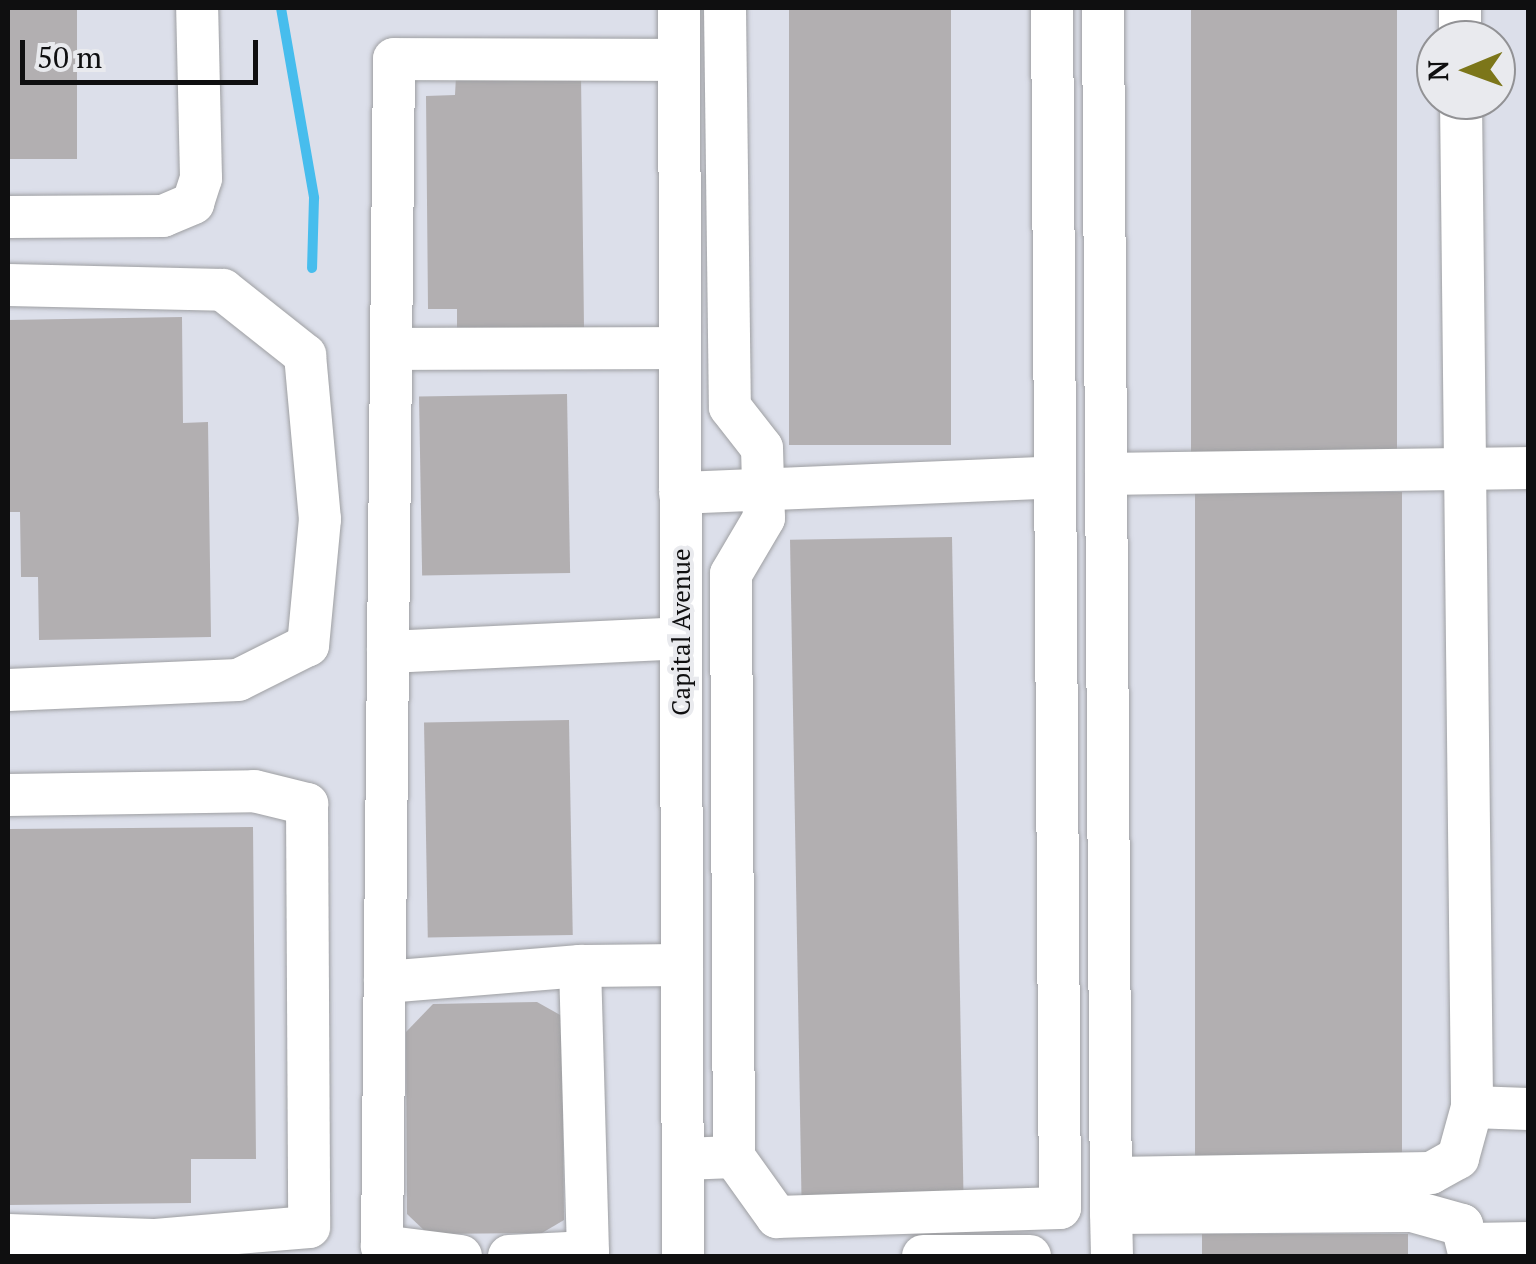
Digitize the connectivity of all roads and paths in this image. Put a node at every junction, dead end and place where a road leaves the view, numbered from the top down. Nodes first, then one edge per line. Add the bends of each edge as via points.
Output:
1 (198, 8) edge
2 (679, 8) edge
3 (725, 8) edge
4 (1052, 8) edge
5 (1102, 8) edge
6 (679, 60) junction
7 (1461, 120) edge
8 (8, 217) edge
9 (8, 285) edge
10 (680, 348) junction
11 (391, 349) junction
12 (1528, 468) edge
13 (1468, 470) junction
14 (1106, 474) junction
15 (1055, 477) junction
16 (763, 490) junction
17 (680, 493) junction
18 (681, 638) junction
19 (388, 652) junction
20 (8, 690) edge
21 (8, 795) edge
22 (682, 965) junction
23 (580, 966) junction
24 (384, 982) junction
25 (1472, 1108) junction
26 (1528, 1108) edge
27 (734, 1157) junction
28 (683, 1159) junction
29 (1112, 1195) junction
30 (8, 1235) edge
31 (1528, 1243) edge
32 (1470, 1250) edge
33 (461, 1256) edge
34 (509, 1256) edge
35 (683, 1256) edge
36 (923, 1256) edge
37 (1030, 1256) edge
38 (1112, 1256) edge

1 - 8 street via 201,178 193,203 162,216
2 - 6 street, Capital Avenue
3 - 16 street via 730,408 762,448
4 - 15 street
5 - 14 street
6 - 10 street, Capital Avenue
6 - 11 street via 394,60
7 - 13 street
9 - 20 street via 223,290 305,355 320,520 308,645 238,680
10 - 11 street
10 - 17 street, Capital Avenue
11 - 19 street
12 - 13 street
13 - 14 street
13 - 25 street
14 - 29 street
15 - 16 street
15 - 27 street via 1060,1208 777,1217
16 - 17 street
16 - 27 street via 764,518 731,574
17 - 18 street, Capital Avenue
18 - 19 street
18 - 22 street, Capital Avenue
19 - 24 street
21 - 30 street via 254,790 307,804 309,1227 154,1240
22 - 23 street
22 - 28 street, Capital Avenue
23 - 24 street
23 - 34 street via 588,1252
24 - 33 street via 382,1246
25 - 26 street
25 - 29 street via 1458,1158 1431,1173
27 - 28 street
28 - 35 street, Capital Avenue
29 - 32 street via 1438,1213 1462,1224
29 - 38 street
31 - 32 street
36 - 37 street

